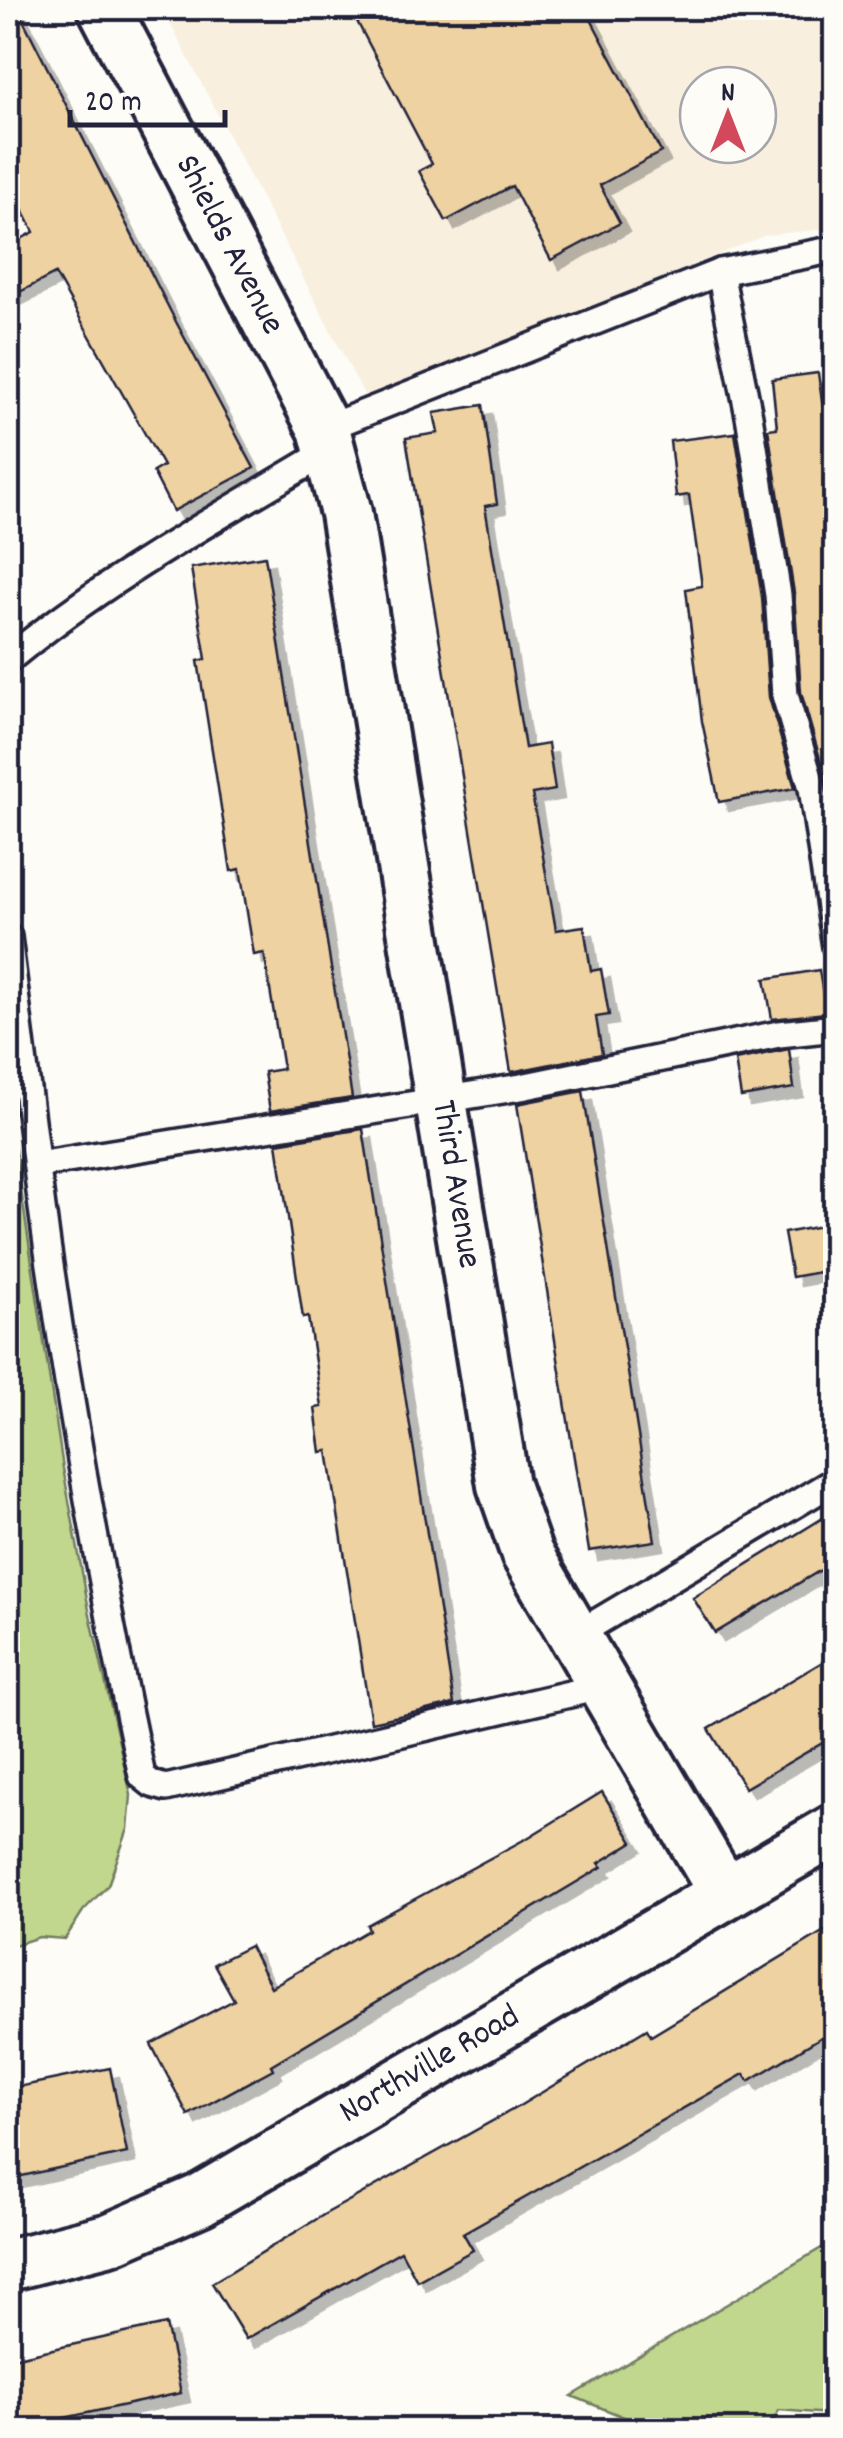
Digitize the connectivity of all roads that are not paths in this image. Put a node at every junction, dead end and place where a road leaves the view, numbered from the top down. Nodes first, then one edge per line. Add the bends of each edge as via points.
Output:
1 (104, 8) edge
2 (836, 249) edge
3 (720, 272) junction
4 (327, 439) junction
5 (8, 660) edge
6 (8, 937) edge
7 (836, 948) edge
8 (836, 1028) edge
9 (440, 1100) junction
10 (37, 1165) junction
11 (836, 1480) edge
12 (574, 1636) junction
13 (604, 1686) junction
14 (836, 1829) edge
15 (724, 1892) junction
16 (8, 2265) edge

1 - 4 street, Shields Avenue
2 - 3 lane
3 - 4 lane
3 - 7 lane via 775,578 785,696 812,788
4 - 5 lane via 55,621
4 - 9 street, Third Avenue via 346,513
6 - 10 lane
8 - 9 lane
9 - 10 lane
9 - 12 street, Third Avenue via 503,1485 527,1554
10 - 13 lane via 88,1505 142,1776 166,1788
11 - 12 lane
12 - 13 street, Third Avenue
13 - 15 street, Third Avenue
14 - 15 street, Northville Road
15 - 16 street, Northville Road via 200,2200 110,2239

